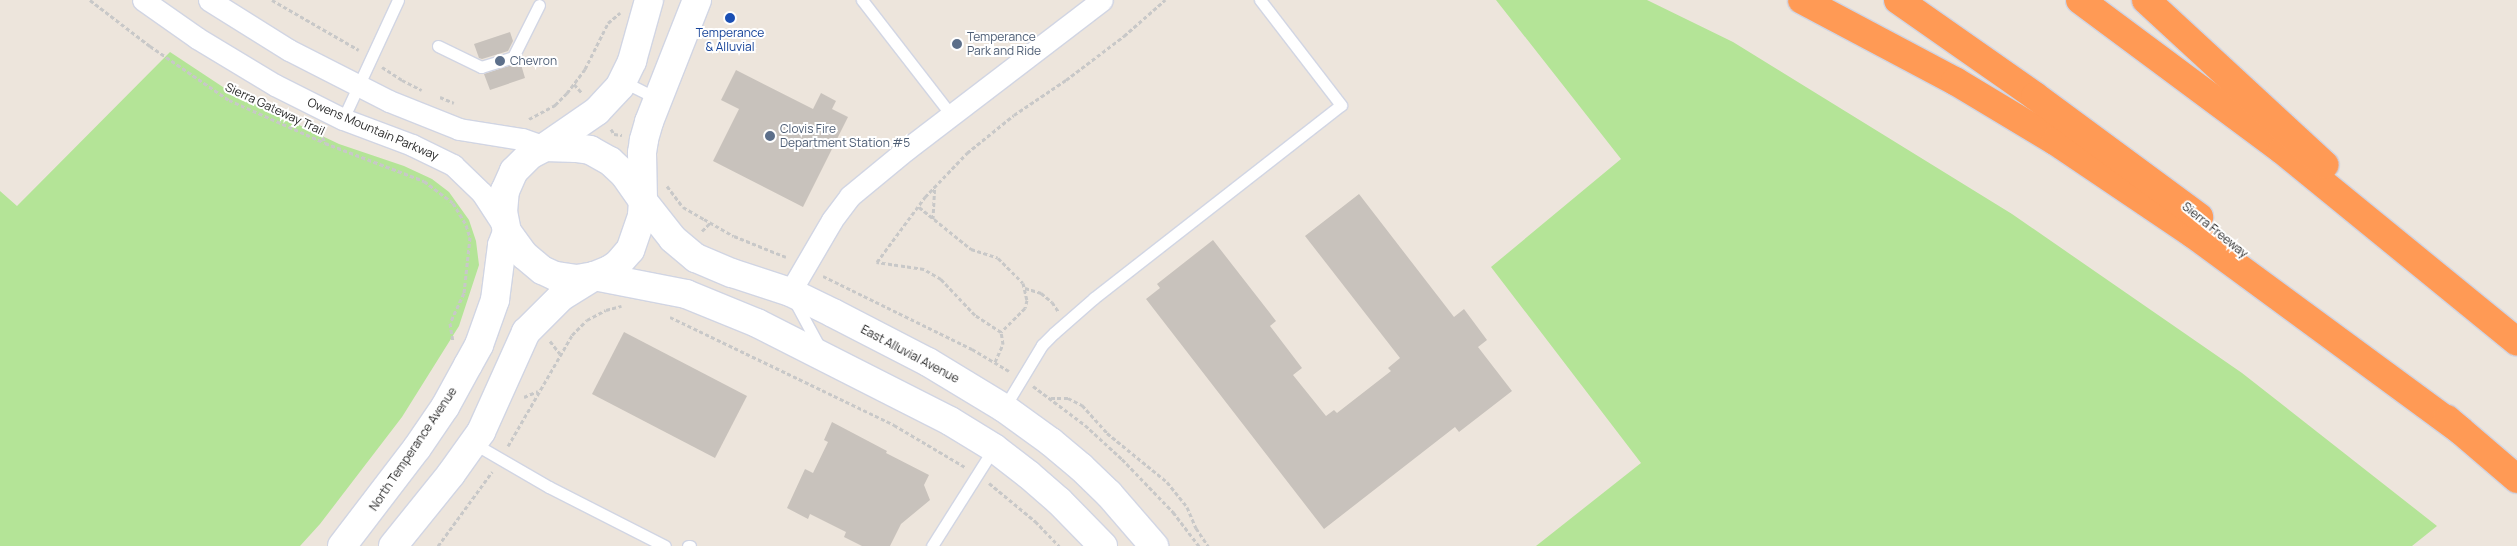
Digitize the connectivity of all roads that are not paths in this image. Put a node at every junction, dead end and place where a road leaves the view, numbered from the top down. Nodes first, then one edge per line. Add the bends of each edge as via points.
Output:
1 (142, 0) edge
2 (209, 0) edge
3 (398, 0) edge
4 (649, 0) edge
5 (698, 0) edge
6 (862, 0) edge
7 (1102, 0) edge
8 (1260, 0) edge
9 (1802, 0) edge
10 (1898, 0) edge
11 (2080, 0) edge
12 (2146, 0) edge
13 (539, 5) dead end
14 (438, 46) dead end
15 (622, 82) junction
16 (357, 86) junction
17 (658, 99) junction
18 (952, 116) junction
19 (342, 118) junction
20 (545, 148) junction
21 (643, 201) junction
22 (507, 232) junction
23 (2392, 238) junction
24 (594, 276) junction
25 (790, 292) junction
26 (2517, 342) edge
27 (825, 358) junction
28 (1004, 408) junction
29 (2460, 430) junction
30 (473, 443) junction
31 (994, 448) junction
32 (2517, 479) edge
33 (342, 546) edge
34 (393, 546) edge
35 (666, 546) edge
36 (932, 546) edge
37 (1104, 546) edge
38 (1154, 546) edge

1 - 19 street, Owens Mountain Parkway via 239,65
2 - 16 street via 289,50
3 - 16 lane
4 - 15 main road via 632,61
5 - 17 main road
6 - 18 lane
7 - 18 street
8 - 28 lane via 1342,105 1067,321 1042,345
9 - 29 highway via 1955,81 2055,141 2193,234
10 - 29 highway, Sierra Freeway via 2182,204
11 - 23 highway via 2282,150
12 - 23 highway via 2317,156
13 - 14 lane via 513,57 481,67
15 - 17 lane
15 - 20 main road via 597,111
16 - 19 lane
16 - 20 street via 459,128 522,139
17 - 21 main road via 642,153
18 - 25 street via 845,202
19 - 22 street, Owens Mountain Parkway via 453,165 478,188
20 - 21 main road via 576,148 602,156 624,174
20 - 22 main road via 521,163 509,180 503,212
21 - 24 main road via 638,232 630,250 618,264
21 - 25 main road, East Alluvial Avenue via 674,239 696,258
22 - 24 main road via 524,255 542,270 568,279
22 - 33 main road, North Temperance Avenue via 502,245 495,300 479,345 445,407
23 - 26 highway
24 - 27 main road via 686,294 757,323
24 - 30 main road via 561,297 526,332 496,402
25 - 27 lane
25 - 28 main road, East Alluvial Avenue via 928,362
27 - 31 main road via 950,421
28 - 38 main road, East Alluvial Avenue via 1081,467
29 - 32 highway, Sierra Freeway
30 - 34 main road
30 - 35 lane via 549,488
31 - 36 lane
31 - 37 main road via 1059,500

